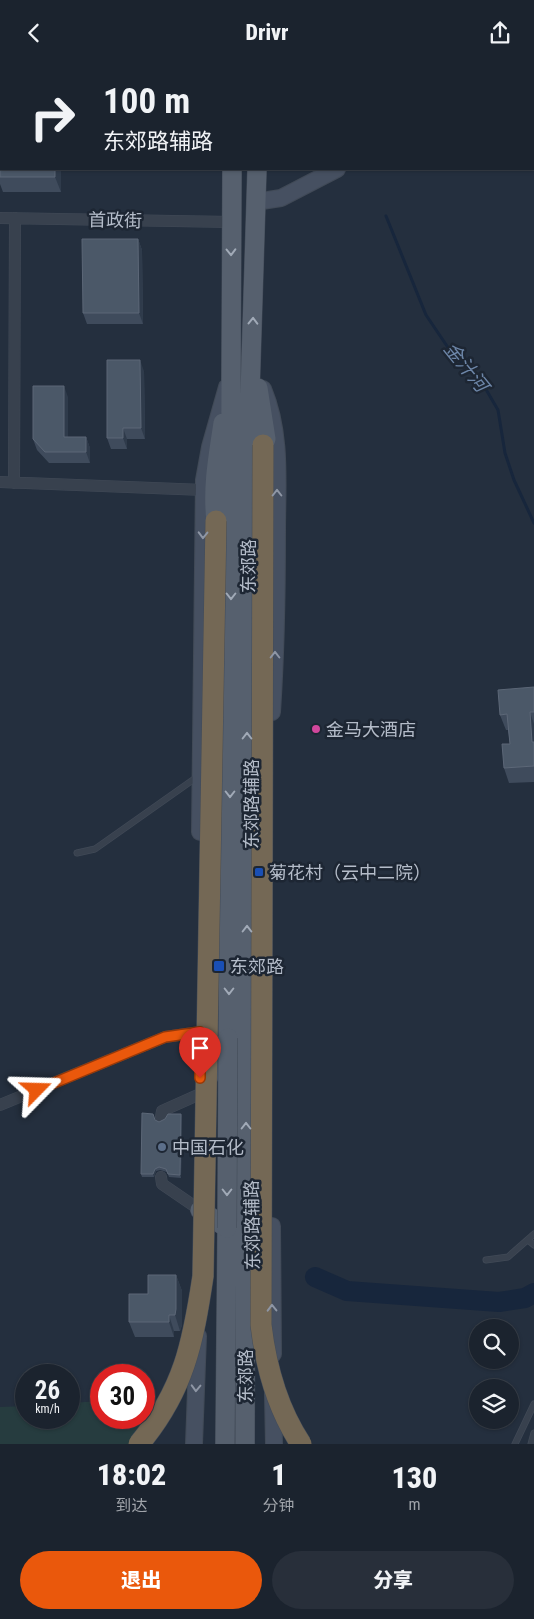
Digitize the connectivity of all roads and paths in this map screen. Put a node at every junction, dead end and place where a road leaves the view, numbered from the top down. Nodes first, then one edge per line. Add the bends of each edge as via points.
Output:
1 (232, 170) edge
2 (257, 170) edge
3 (335, 170) edge
4 (256, 202) junction
5 (0, 218) edge
6 (15, 218) junction
7 (230, 222) junction
8 (253, 349) junction
9 (232, 350) junction
10 (263, 445) joint
11 (0, 482) edge
12 (14, 483) junction
13 (204, 490) junction
14 (216, 521) joint
15 (201, 775) junction
16 (77, 853) dead end
17 (200, 1032) junction
18 (228, 1038) junction
19 (200, 1094) junction
20 (0, 1105) edge
21 (161, 1117) dead end
22 (161, 1177) dead end
23 (200, 1210) junction
24 (236, 1228) junction
25 (534, 1233) edge
26 (528, 1240) junction
27 (534, 1245) edge
28 (486, 1260) dead end
29 (534, 1404) edge
30 (534, 1433) edge
31 (195, 1437) edge
32 (139, 1444) edge
33 (225, 1444) edge
34 (245, 1444) edge
35 (274, 1444) edge
36 (301, 1444) edge
37 (515, 1444) edge
38 (530, 1444) edge

1 - 7 main road, 东郊路
2 - 4 main road, 东郊路
3 - 4 main road via 281,198
8 -> 4 main road, 东郊路
5 - 6 street, 首政街
6 - 7 street, 首政街
6 - 12 street
7 -> 9 main road, 东郊路
8 - 10 main road via 265,427
24 -> 8 main road, 东郊路 via 248,457
35 -> 8 main road, 东郊路辅路 via 270,1142 271,743 277,451 274,422 255,368
9 - 13 main road via 229,380 210,447
9 - 14 main road via 215,482
9 -> 18 main road, 东郊路
10 - 36 highway, bridge via 261,1325 270,1377 281,1408
11 - 12 street
12 - 13 street
13 -> 15 main road
14 - 32 highway, bridge via 203,1276 188,1355 165,1408
15 - 16 lane via 95,849
15 - 17 main road
17 - 19 main road
17 - 20 street via 165,1037
18 - 19 main road
18 -> 24 main road, 东郊路, bridge
19 - 21 street via 162,1111
19 - 23 main road
22 - 23 street via 162,1184
23 - 24 main road
23 -> 31 main road
24 - 33 main road, 东郊路
24 - 34 main road, 东郊路
25 - 26 lane
26 - 27 lane
26 - 28 lane via 508,1257
29 - 37 lane
30 - 38 lane

